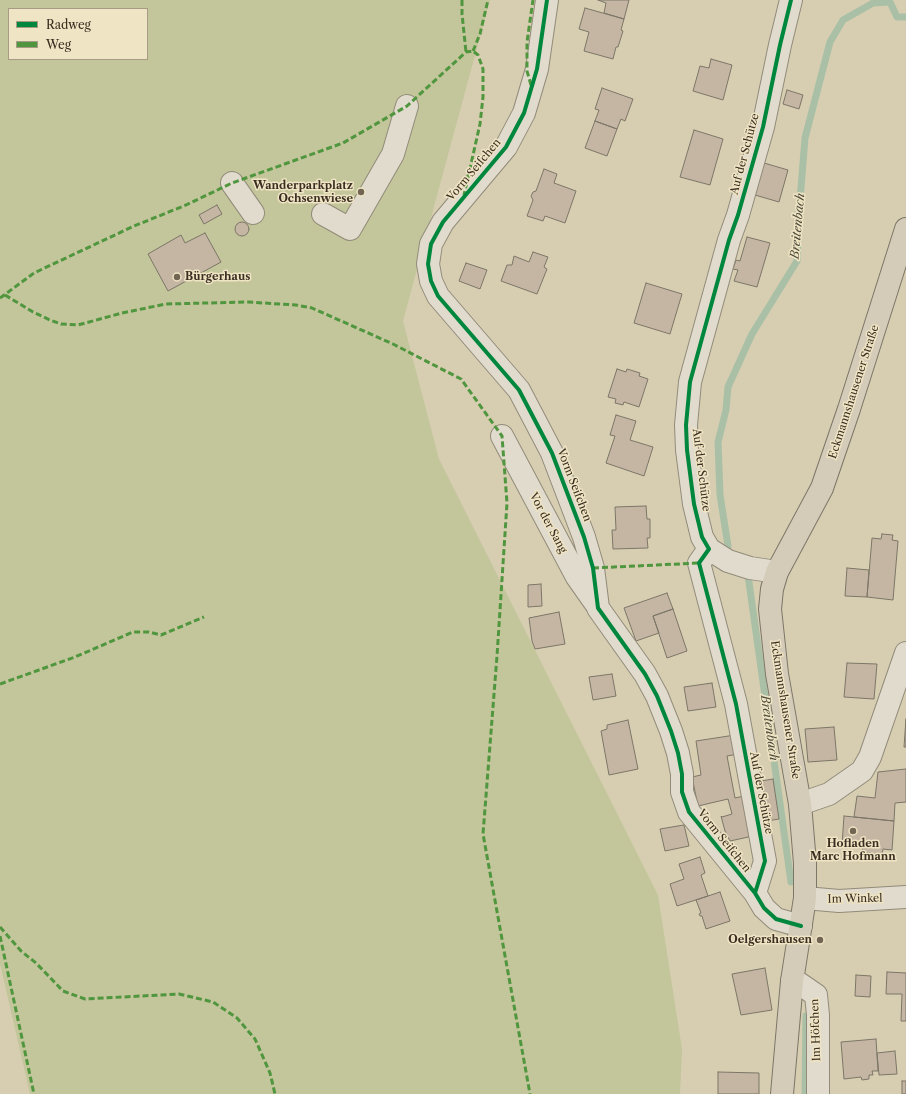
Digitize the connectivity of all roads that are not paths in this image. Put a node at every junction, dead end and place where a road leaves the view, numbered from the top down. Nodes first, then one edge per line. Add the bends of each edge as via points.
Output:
1 (547, 0) edge
2 (791, 0) edge
3 (408, 106) dead end
4 (232, 183) dead end
5 (253, 213) dead end
6 (323, 214) dead end
7 (906, 229) edge
8 (502, 436) dead end
9 (709, 550) junction
10 (777, 572) junction
11 (598, 608) junction
12 (906, 653) edge
13 (800, 804) junction
14 (755, 893) junction
15 (906, 897) edge
16 (805, 898) junction
17 (801, 926) junction
18 (792, 981) junction
19 (782, 1094) edge
20 (818, 1094) edge

1 - 11 street, Vorm Seifchen via 537,69 524,113 506,147 442,222 431,244 428,264 431,281 438,296 519,390 552,453 584,537 591,562
2 - 9 street, Auf der Schütze via 763,127 690,382 686,425 690,474 702,537
3 - 6 street via 393,154 350,229
4 - 5 street
7 - 10 main road, Eckmannshausener Straße via 822,488
8 - 11 street, Vor der Sang via 577,577
9 - 10 street via 728,561 750,568
9 - 14 street, Auf der Schütze via 700,563 736,704 765,862
10 - 13 main road, Eckmannshausener Straße via 770,609 777,674
11 - 14 street, Vorm Seifchen via 645,674 657,696 678,753 682,792 689,812
12 - 13 street via 870,757 862,771 829,794
13 - 16 main road, Eckmannshausener Straße
14 - 17 street, Vorm Seifchen via 764,908 776,919
15 - 16 street, Im Winkel via 839,901
16 - 17 main road, Eckmannshausener Straße
17 - 18 main road, Eckmannshausener Straße
18 - 19 main road, Eckmannshausener Straße
18 - 20 street, Im Höfchen via 816,995

